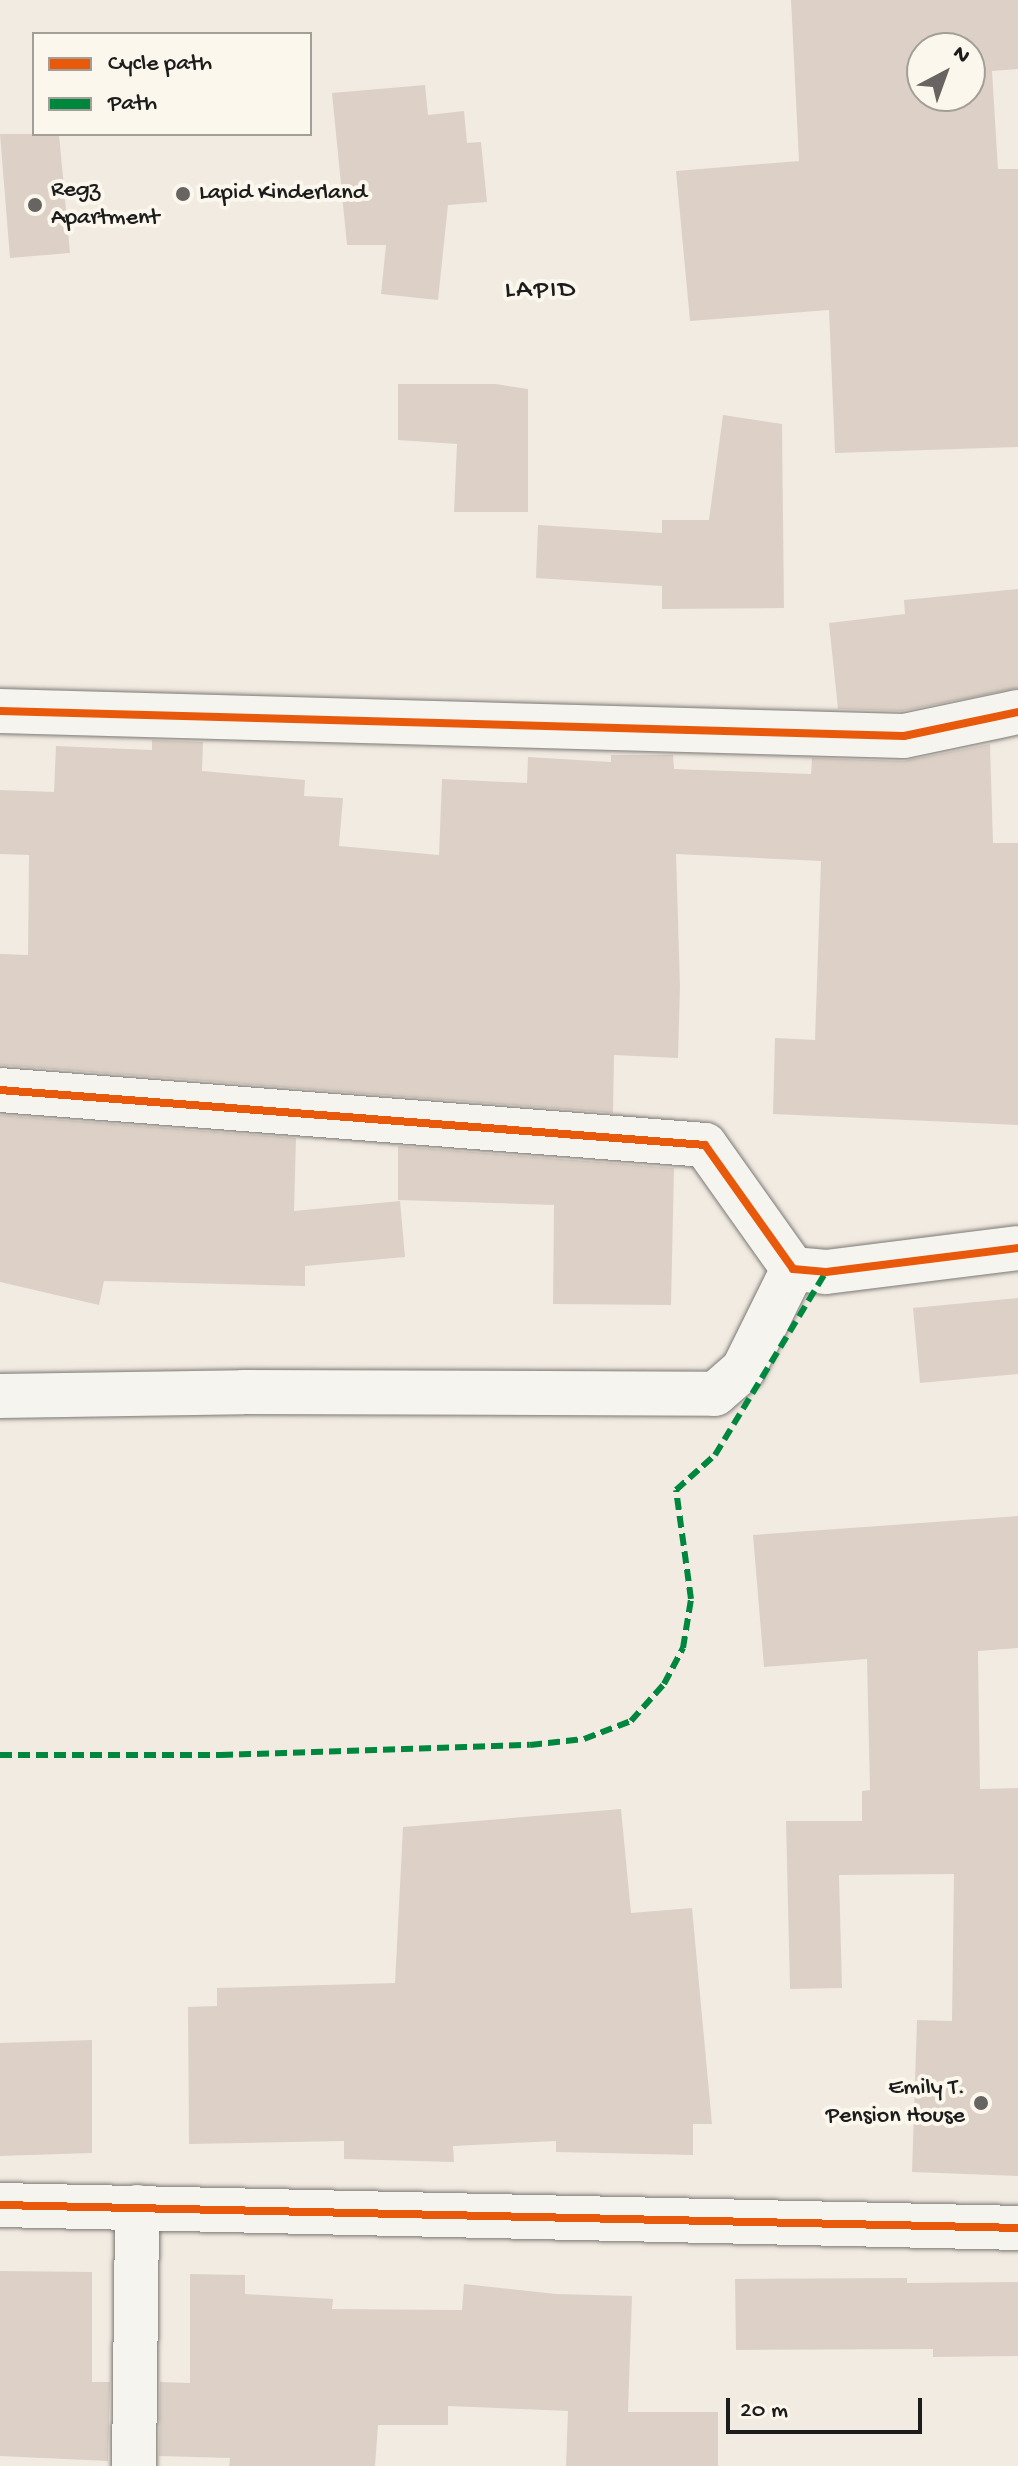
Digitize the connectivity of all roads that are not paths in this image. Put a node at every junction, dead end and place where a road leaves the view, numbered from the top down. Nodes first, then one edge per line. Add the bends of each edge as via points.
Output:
1 (0, 711) edge
2 (1018, 712) edge
3 (0, 1090) edge
4 (1018, 1248) edge
5 (793, 1269) junction
6 (0, 1396) edge
7 (0, 2205) edge
8 (137, 2207) junction
9 (1018, 2228) edge
10 (134, 2466) edge

1 - 2 street via 904,736
3 - 5 street via 705,1145
4 - 5 street via 826,1272
5 - 6 street via 743,1370 715,1394
7 - 8 street
8 - 9 street
8 - 10 street

